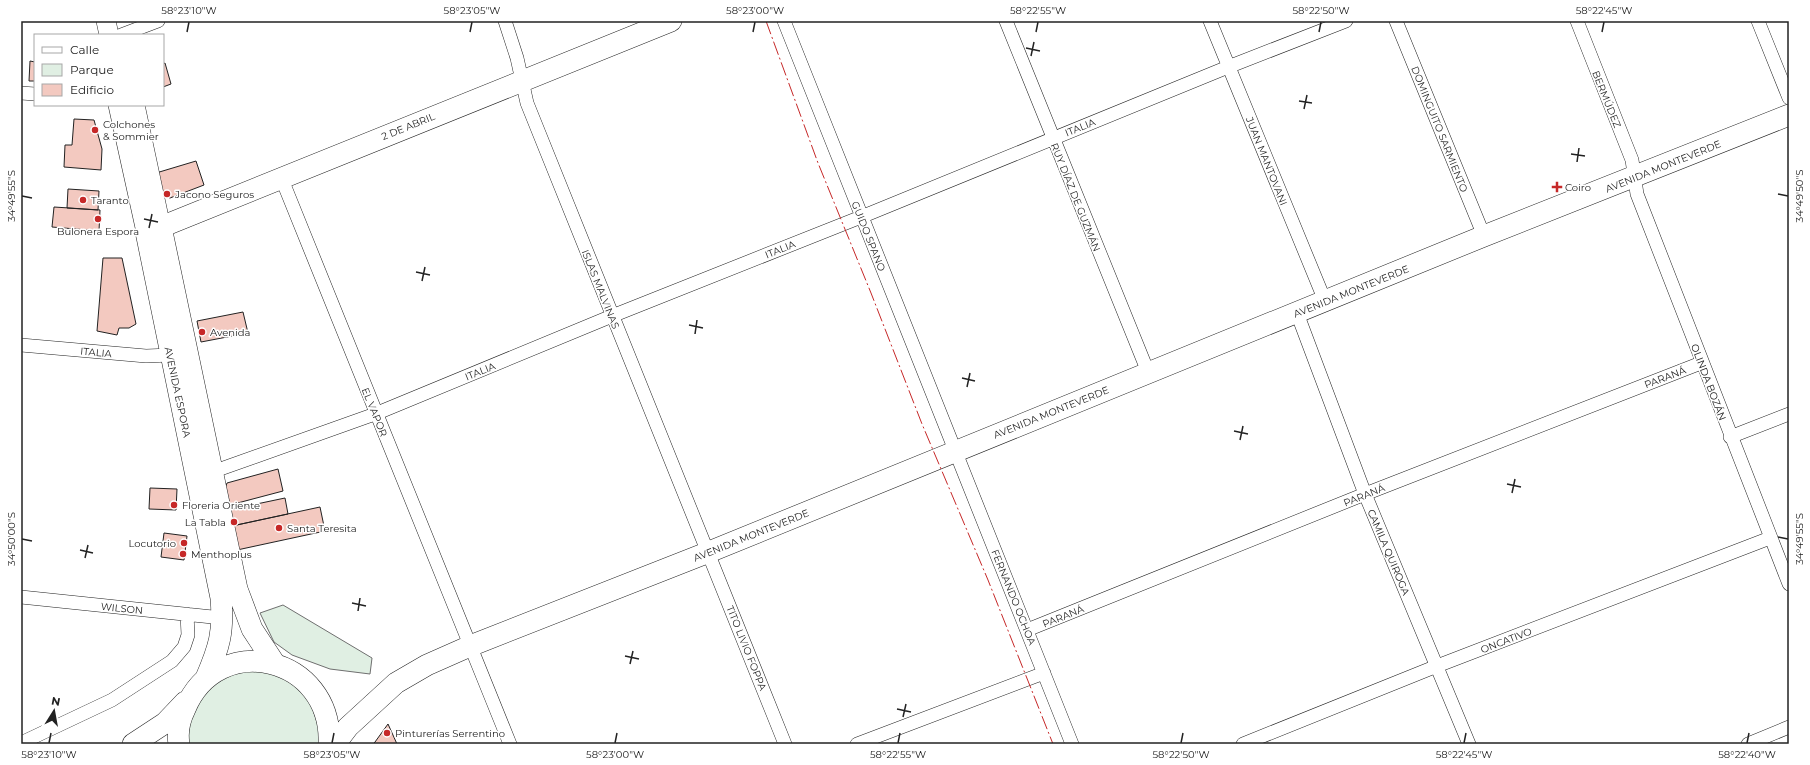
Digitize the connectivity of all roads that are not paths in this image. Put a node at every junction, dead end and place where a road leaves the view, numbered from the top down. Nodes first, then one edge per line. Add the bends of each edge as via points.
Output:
1 (106, 21) edge
2 (158, 21) edge
3 (505, 21) edge
4 (671, 21) edge
5 (784, 21) edge
6 (1006, 21) edge
7 (1210, 21) edge
8 (1346, 21) edge
9 (1396, 21) edge
10 (1577, 21) edge
11 (1758, 21) edge
12 (109, 34) edge
13 (124, 34) edge
14 (1228, 67) junction
15 (521, 81) junction
16 (21, 93) edge
17 (34, 94) edge
18 (1789, 98) edge
19 (118, 106) edge
20 (135, 106) edge
21 (1789, 115) edge
22 (1052, 139) junction
23 (281, 177) junction
24 (1633, 177) junction
25 (861, 217) junction
26 (153, 229) junction
27 (1484, 236) junction
28 (1325, 301) junction
29 (1296, 313) junction
30 (612, 316) junction
31 (21, 345) edge
32 (171, 355) junction
33 (1701, 363) junction
34 (1148, 372) junction
35 (375, 414) junction
36 (1789, 414) edge
37 (1730, 437) junction
38 (954, 451) junction
39 (212, 472) junction
40 (1365, 494) junction
41 (1770, 538) junction
42 (709, 552) junction
43 (1789, 584) edge
44 (21, 597) edge
45 (187, 614) junction
46 (222, 618) junction
47 (1027, 630) junction
48 (470, 646) junction
49 (275, 664) junction
50 (1437, 666) junction
51 (1044, 673) junction
52 (206, 678) junction
53 (189, 698) junction
54 (1789, 727) edge
55 (21, 743) edge
56 (133, 744) edge
57 (179, 744) edge
58 (329, 744) edge
59 (335, 744) edge
60 (510, 744) edge
61 (785, 744) edge
62 (857, 744) edge
63 (1072, 744) edge
64 (1243, 744) edge
65 (1469, 744) edge
66 (1748, 744) edge

1 - 12 main road
2 - 13 street
3 - 15 street, ISLAS MALVINAS via 517,58
4 - 15 main road, 2 DE ABRIL
5 - 25 street, GUIDO SPANO
6 - 22 street, RUY DÍAZ DE GUZMÁN
7 - 14 street, JUAN MANTOVANI
8 - 14 street, ITALIA
9 - 27 street, DOMINGUITO SARMIENTO
10 - 24 street, BERMÚDEZ via 1632,160
11 - 18 street
14 - 22 street, ITALIA
14 - 28 street, JUAN MANTOVANI
15 - 23 main road, 2 DE ABRIL
15 - 30 street, ISLAS MALVINAS via 527,103
16 - 17 street
19 - 26 main road, AVENIDA ESPORA
20 - 26 main road, AVENIDA ESPORA
21 - 24 main road, AVENIDA MONTEVERDE
22 - 25 street, ITALIA
22 - 34 street, RUY DÍAZ DE GUZMÁN
23 - 26 main road, 2 DE ABRIL
23 - 35 street, EL VAPOR
24 - 27 main road, AVENIDA MONTEVERDE
24 - 33 street, OLINDA BOZÁN via 1637,194
25 - 30 street, ITALIA
25 - 38 street, GUIDO SPANO
26 - 32 main road, AVENIDA ESPORA
26 - 39 main road, AVENIDA ESPORA
27 - 28 main road, AVENIDA MONTEVERDE
28 - 29 main road, AVENIDA MONTEVERDE
29 - 34 main road, AVENIDA MONTEVERDE
29 - 40 street, CAMILA QUIROGA
30 - 35 street, ITALIA
30 - 42 street, ISLAS MALVINAS
31 - 32 street, ITALIA via 146,356
32 - 46 main road, AVENIDA ESPORA via 221,598
33 - 37 street, OLINDA BOZÁN
33 - 40 street, PARANÁ
34 - 38 main road, AVENIDA MONTEVERDE
35 - 39 street, ITALIA
35 - 48 street, EL VAPOR
36 - 37 street
37 - 41 street, OLINDA BOZÁN
38 - 42 main road, AVENIDA MONTEVERDE
38 - 47 street, FERNANDO OCHOA
39 - 49 main road, AVENIDA ESPORA via 244,611 252,629
40 - 47 street, PARANÁ
40 - 50 street, CAMILA QUIROGA
41 - 43 street, OLINDA BOZÁN
41 - 50 street, ONCATIVO
42 - 48 main road, AVENIDA MONTEVERDE
42 - 61 street, TITO LIVIO FOPPA
44 - 45 street, WILSON
45 - 46 street, WILSON
45 - 55 street via 188,635 184,647 172,661 112,700
46 - 52 main road, AVENIDA ESPORA via 220,641
47 - 51 street, FERNANDO OCHOA
48 - 59 main road, AVENIDA MONTEVERDE via 396,682 348,727
48 - 60 street, EL VAPOR
49 - 52 main road via 245,662 227,666
49 - 58 main road via 296,673 312,688 324,707 330,729
50 - 64 street, ONCATIVO
50 - 65 street, CAMILA QUIROGA
51 - 62 street
51 - 63 street, FERNANDO OCHOA
52 - 53 main road
53 - 56 main road via 165,722
53 - 57 main road via 180,719
54 - 66 street

